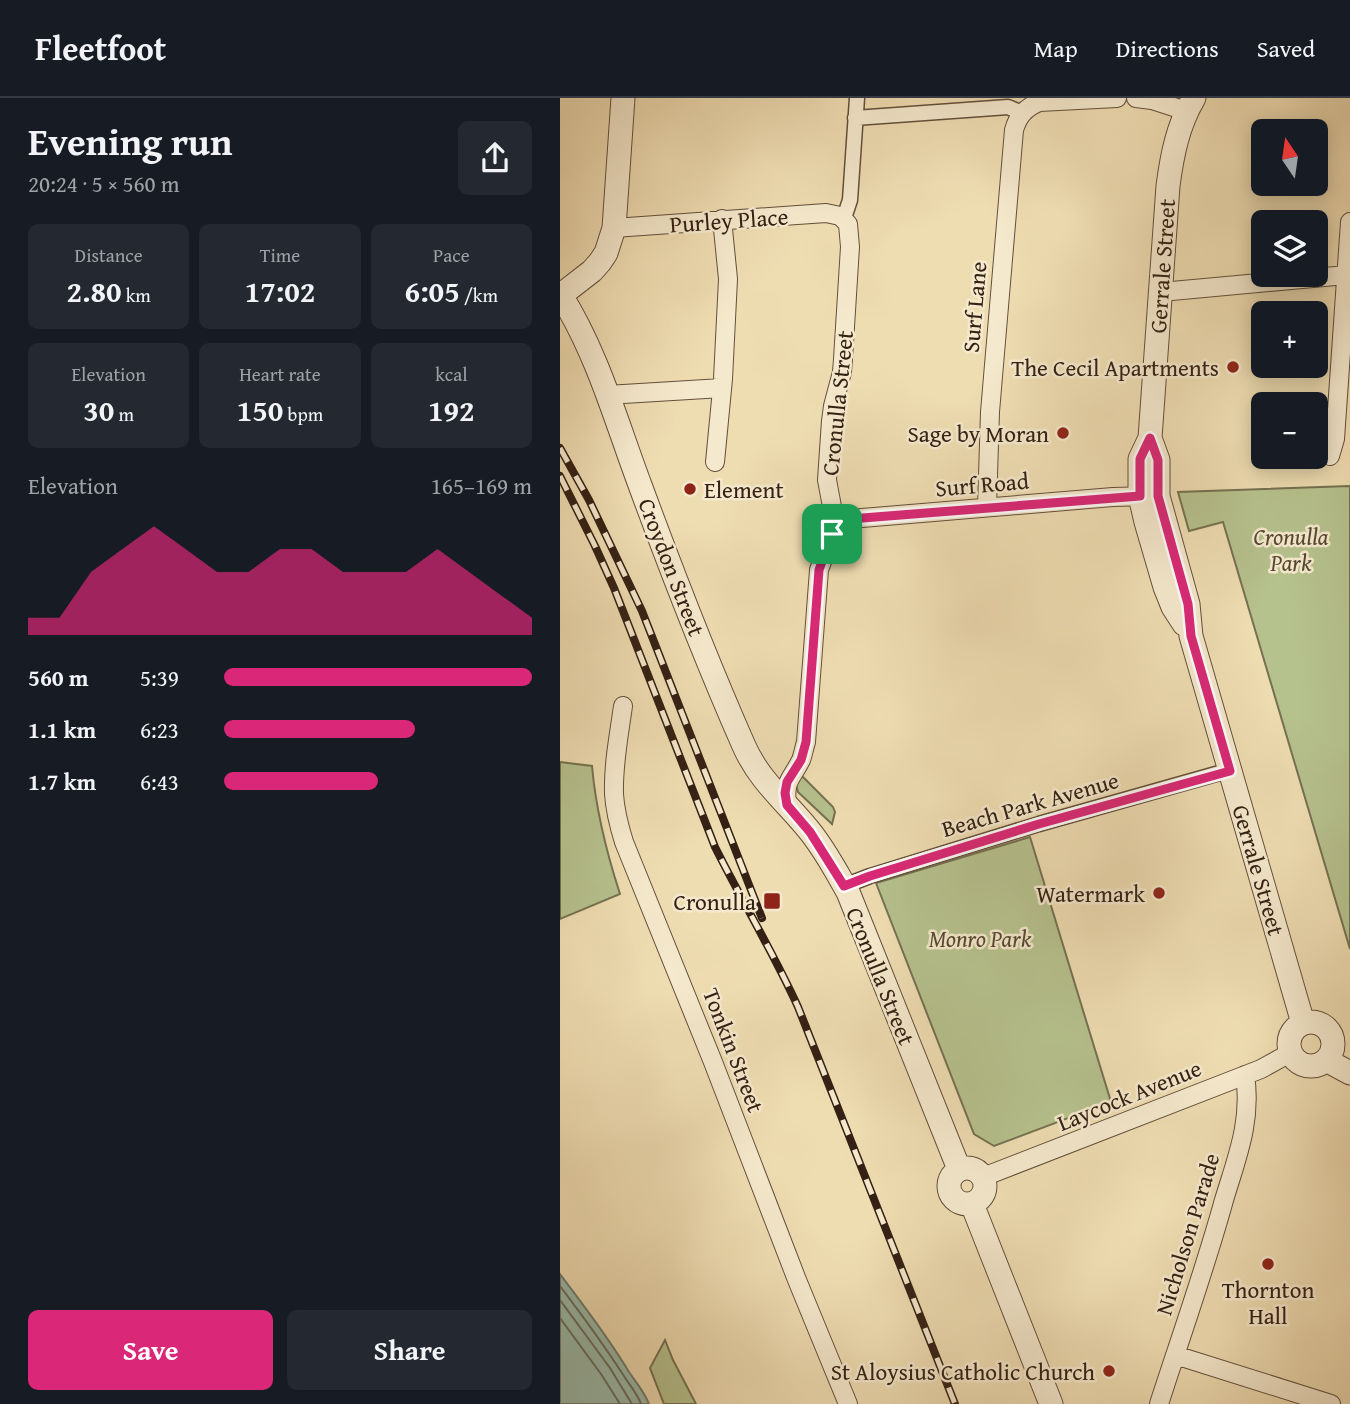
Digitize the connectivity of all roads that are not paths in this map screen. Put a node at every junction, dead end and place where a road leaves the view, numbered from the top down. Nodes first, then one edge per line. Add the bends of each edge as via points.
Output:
1 (623, 98) edge
2 (857, 98) edge
3 (1117, 98) edge
4 (1136, 98) edge
5 (1049, 99) edge
6 (1190, 104) edge
7 (1022, 113) junction
8 (855, 118) junction
9 (844, 218) junction
10 (722, 219) junction
11 (1350, 222) edge
12 (614, 228) junction
13 (1346, 275) junction
14 (1161, 292) junction
15 (560, 295) edge
16 (722, 388) junction
17 (607, 395) junction
18 (1330, 456) dead end
19 (715, 462) dead end
20 (1149, 496) junction
21 (987, 508) junction
22 (832, 534) junction
23 (623, 706) dead end
24 (1230, 771) junction
25 (787, 805) junction
26 (844, 886) junction
27 (1303, 1023) junction
28 (1290, 1053) junction
29 (1326, 1060) junction
30 (1350, 1073) edge
31 (1245, 1075) junction
32 (959, 1169) junction
33 (983, 1177) junction
34 (972, 1204) junction
35 (1175, 1355) junction
36 (849, 1404) edge
37 (1051, 1404) edge
38 (1159, 1404) edge
39 (1331, 1404) edge

1 - 12 street
2 - 8 street
3 - 5 street
4 - 6 street
5 - 7 street
6 - 14 street, Gerrale Street via 1167,186
7 - 8 street via 1008,107
7 - 21 street, Surf Lane via 1014,130 990,412
8 - 9 street via 850,200
9 - 10 street, Purley Place via 826,213
9 - 22 street, Cronulla Street via 850,247 842,372 833,406 827,480
10 - 12 street, Purley Place
10 - 16 street via 728,279
11 - 13 street
12 - 15 street via 600,262
13 - 14 street
13 - 18 street
14 - 20 street, Gerrale Street via 1150,438 1140,459
15 - 17 street, Croydon Street
16 - 17 street
16 - 19 street
17 - 25 street, Croydon Street via 744,747 762,778
20 - 21 street, Surf Road
20 - 24 street, Gerrale Street via 1146,522 1165,587 1191,636
21 - 22 street, Surf Road via 850,519
22 - 25 street, Cronulla Street via 819,570 806,742 787,782
23 - 36 street, Tonkin Street via 614,795 624,842
24 - 26 street, Beach Park Avenue via 1039,824
24 - 27 street, Gerrale Street
25 - 26 street, Cronulla Street
26 - 32 street, Cronulla Street
27 - 28 street via 1290,1035
27 - 29 street via 1317,1022 1328,1029 1333,1048
28 - 29 street via 1306,1066
28 - 31 street, Laycock Avenue
29 - 30 street
31 - 33 street, Laycock Avenue
31 - 35 street, Nicholson Parade via 1245,1127
32 - 33 street via 975,1169
32 - 34 street via 948,1184 951,1196
33 - 34 street via 984,1193
34 - 37 street
35 - 38 street, Nicholson Parade
35 - 39 street

